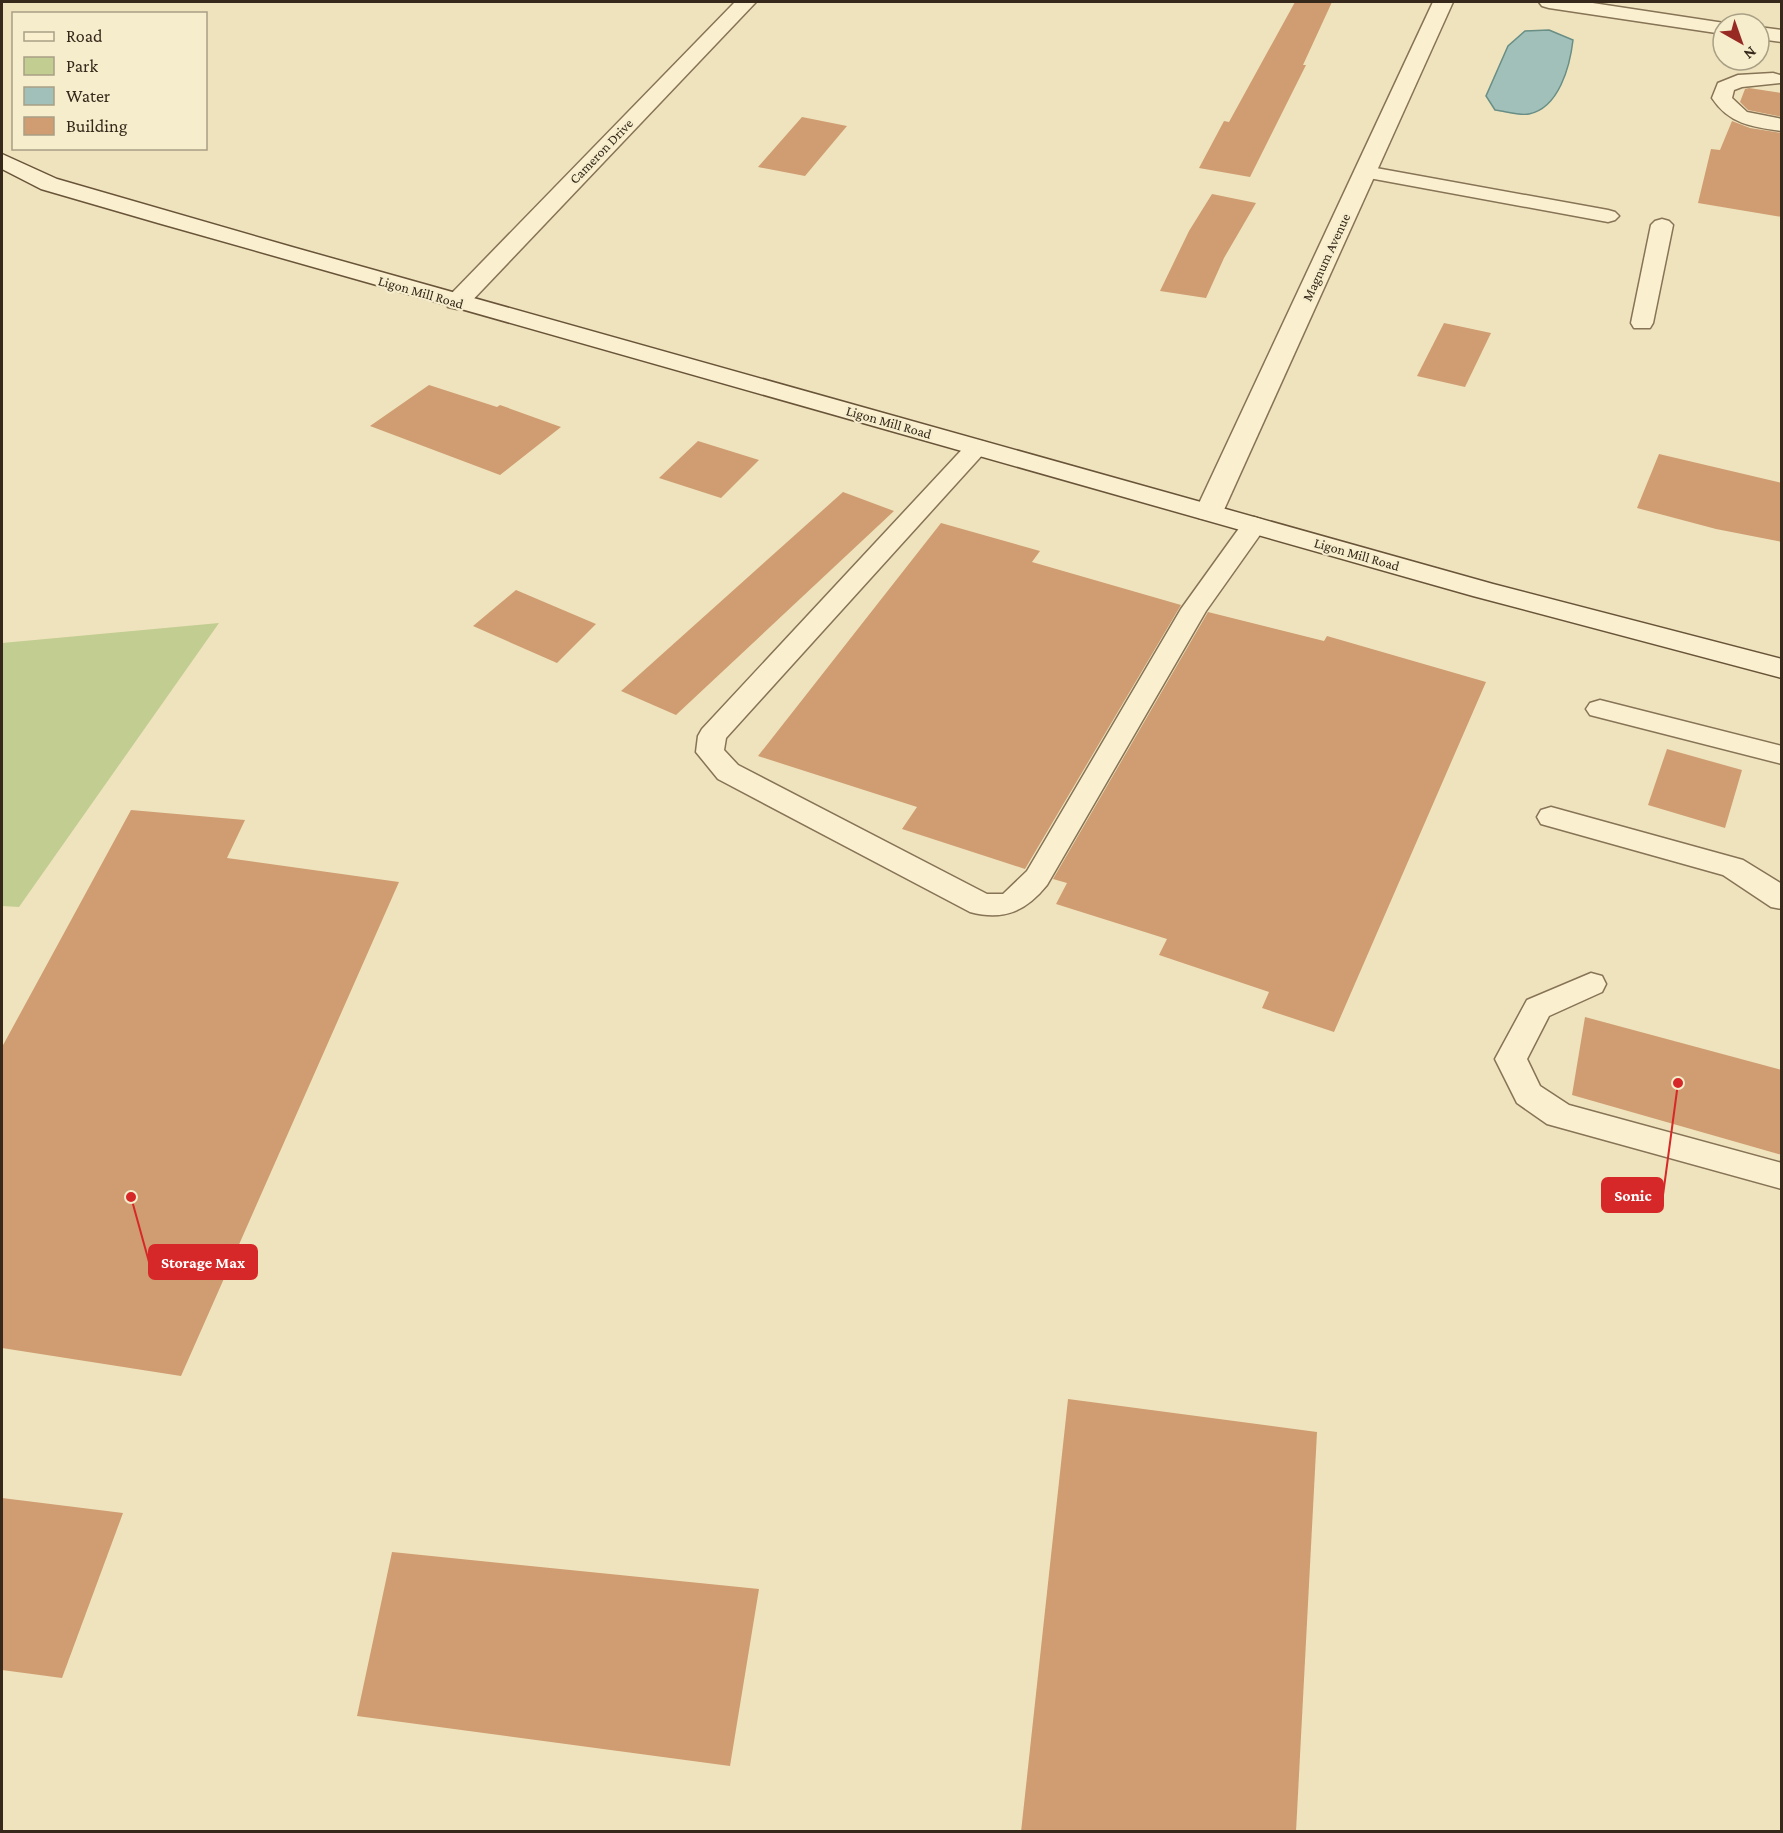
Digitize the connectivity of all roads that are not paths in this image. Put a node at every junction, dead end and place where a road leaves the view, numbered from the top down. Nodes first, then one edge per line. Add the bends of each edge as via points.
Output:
1 (746, 2) edge
2 (1443, 2) edge
3 (1549, 2) edge
4 (1711, 26) edge
5 (1773, 79) dead end
6 (1782, 125) edge
7 (2, 161) edge
8 (1365, 172) junction
9 (1608, 216) dead end
10 (1662, 225) dead end
11 (457, 302) junction
12 (1642, 323) dead end
13 (977, 447) junction
14 (1209, 512) junction
15 (1254, 525) junction
16 (1782, 669) edge
17 (1600, 709) dead end
18 (1782, 755) edge
19 (1551, 818) dead end
20 (1782, 899) edge
21 (1591, 984) dead end
22 (1782, 1176) edge

1 - 11 street, Cameron Drive
2 - 8 street, Magnum Avenue
3 - 4 street
5 - 6 lane via 1738,81 1725,87 1722,98 1739,118
7 - 11 street, Ligon Mill Road via 49,184
8 - 9 lane
8 - 14 street, Magnum Avenue
10 - 12 lane
11 - 13 street, Ligon Mill Road
13 - 14 street, Ligon Mill Road
13 - 15 lane via 712,736 710,752 728,772 981,904 1004,907 1023,895 1037,878 1194,609
14 - 15 street, Ligon Mill Road
15 - 16 street, Ligon Mill Road via 1570,616
17 - 18 lane
19 - 20 lane via 1733,867
21 - 22 lane via 1538,1008 1511,1059 1528,1094 1559,1115

